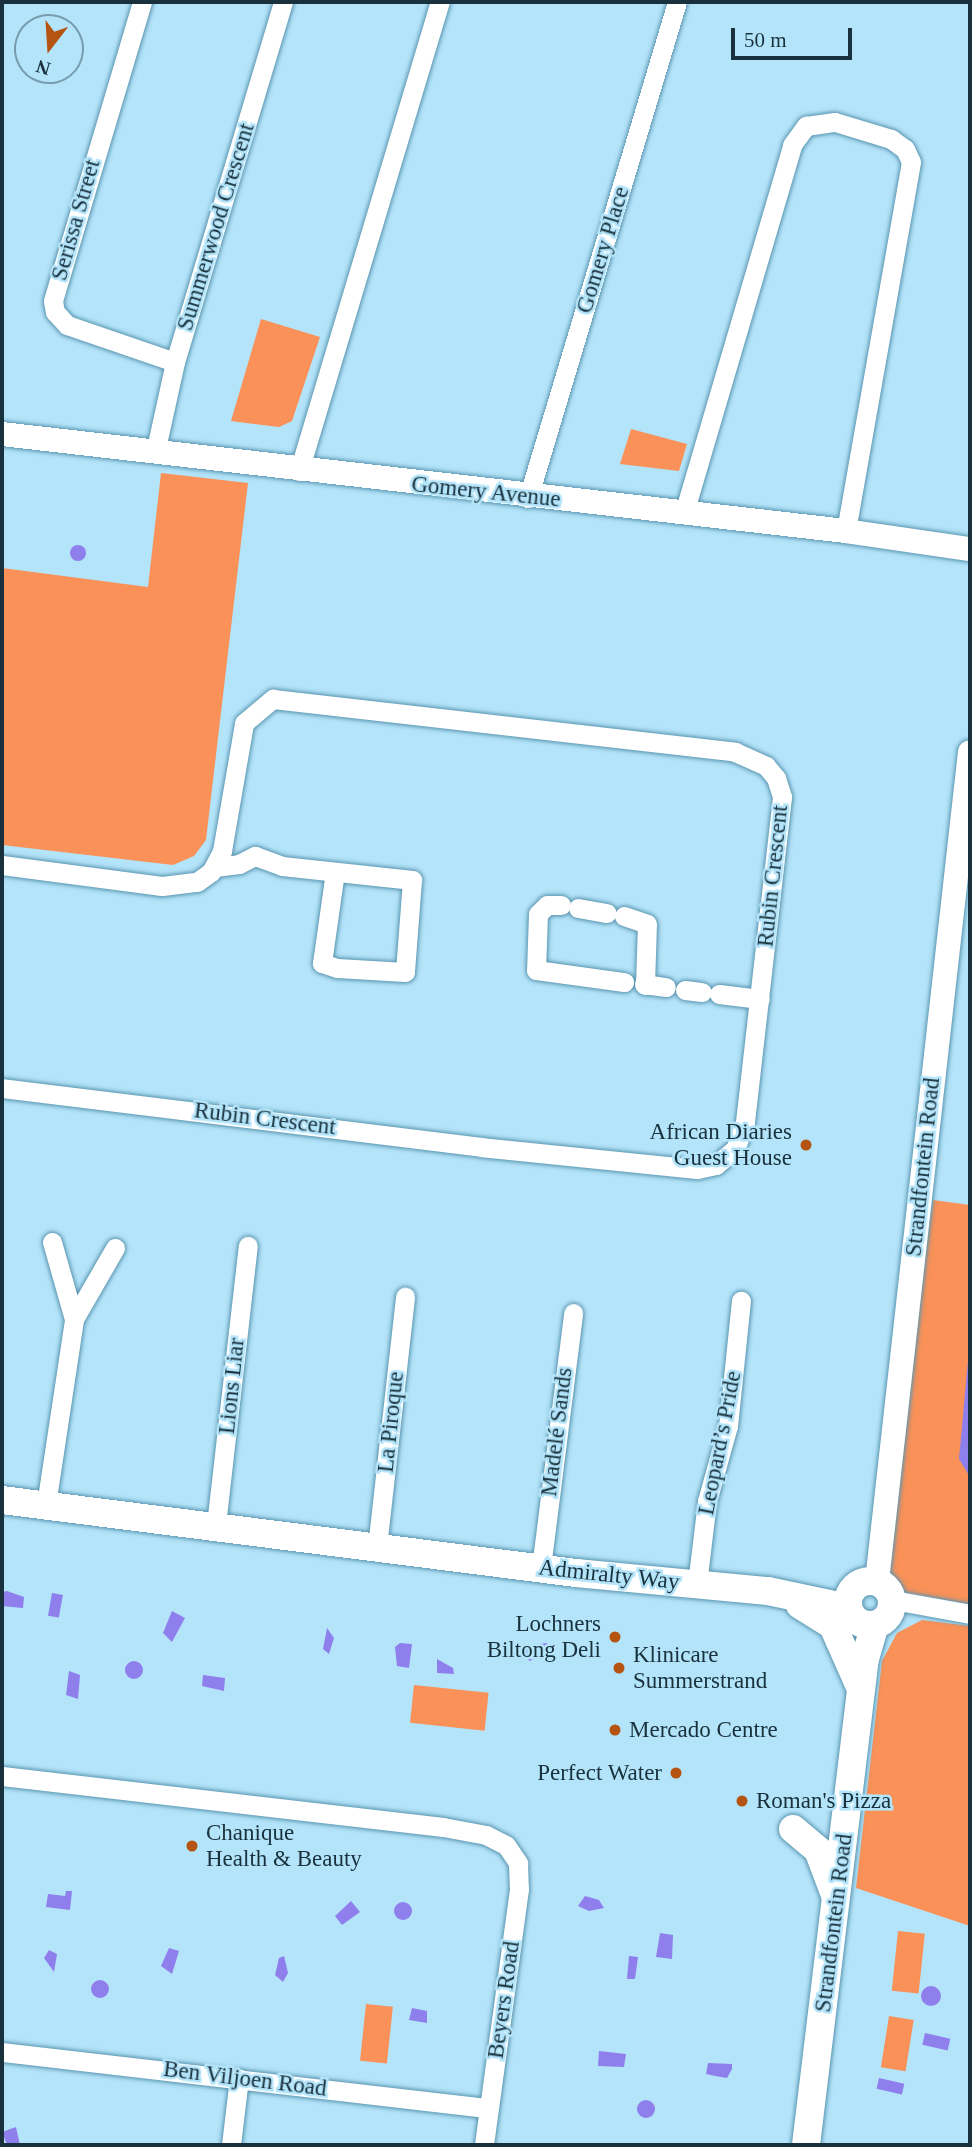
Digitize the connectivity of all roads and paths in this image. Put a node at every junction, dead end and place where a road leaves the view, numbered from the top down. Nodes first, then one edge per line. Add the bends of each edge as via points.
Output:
1 (142, 2) edge
2 (283, 2) edge
3 (440, 2) edge
4 (677, 2) edge
5 (175, 362) junction
6 (2, 434) edge
7 (155, 453) junction
8 (299, 471) junction
9 (528, 498) junction
10 (684, 513) junction
11 (846, 531) junction
12 (970, 549) edge
13 (970, 752) edge
14 (2, 865) edge
15 (215, 867) junction
16 (335, 872) junction
17 (638, 984) junction
18 (760, 999) junction
19 (2, 1088) edge
20 (52, 1242) dead end
21 (248, 1246) dead end
22 (115, 1248) dead end
23 (405, 1297) dead end
24 (741, 1301) dead end
25 (573, 1313) dead end
26 (74, 1319) junction
27 (2, 1500) edge
28 (46, 1505) junction
29 (216, 1525) junction
30 (375, 1544) junction
31 (542, 1560) junction
32 (697, 1579) junction
33 (768, 1591) junction
34 (870, 1606) junction
35 (970, 1614) edge
36 (861, 1689) junction
37 (2, 1776) edge
38 (793, 1829) dead end
39 (837, 1905) junction
40 (2, 2052) edge
41 (239, 2078) junction
42 (488, 2108) junction
43 (231, 2145) edge
44 (484, 2145) edge
45 (806, 2145) edge

1 - 5 street, Serissa Street via 53,300 55,312 67,325
2 - 5 street, Summerwood Crescent
3 - 8 street
4 - 9 street, Gomery Place
5 - 7 street, Summerwood Crescent
6 - 7 street, Gomery Avenue
7 - 8 street, Gomery Avenue
8 - 9 street, Gomery Avenue
9 - 10 street, Gomery Avenue
10 - 11 street, Gomery Avenue
10 - 11 street via 792,145 806,126 835,122 891,139 905,149 911,162
11 - 12 street, Gomery Avenue
13 - 34 street, Strandfontein Road
14 - 15 street via 171,887 197,882
15 - 16 street via 255,856 274,865
15 - 18 street, Rubin Crescent via 225,834 241,733 250,715 273,699 735,752 766,766 782,797
16 - 16 street via 413,881 405,972 322,963
17 - 17 street via 536,970 538,914 547,905 570,907 648,924
17 - 18 street
18 - 19 street, Rubin Crescent via 741,1136 724,1159 697,1169
20 - 26 street
21 - 29 street, Lions Liar
22 - 26 street
23 - 30 street, La Piroque
24 - 32 street, Leopard’s Pride via 728,1426 707,1501
25 - 31 street, Madelé Sands
26 - 28 street
27 - 28 main road, Admiralty Way
28 - 29 main road, Admiralty Way
29 - 30 main road, Admiralty Way
30 - 31 main road, Admiralty Way
31 - 32 main road, Admiralty Way
32 - 33 main road, Admiralty Way
32 - 34 main road, Admiralty Way
33 - 34 main road, Admiralty Way
33 - 36 main road via 833,1626
34 - 35 street, Admiralty Way
34 - 36 main road, Strandfontein Road
36 - 39 main road, Strandfontein Road
37 - 42 street, Beyers Road via 443,1827 493,1837 514,1856 519,1889
38 - 39 main road via 818,1850
39 - 45 main road, Strandfontein Road
40 - 41 street, Ben Viljoen Road
41 - 42 street, Ben Viljoen Road
41 - 43 street
42 - 44 street, Beyers Road

